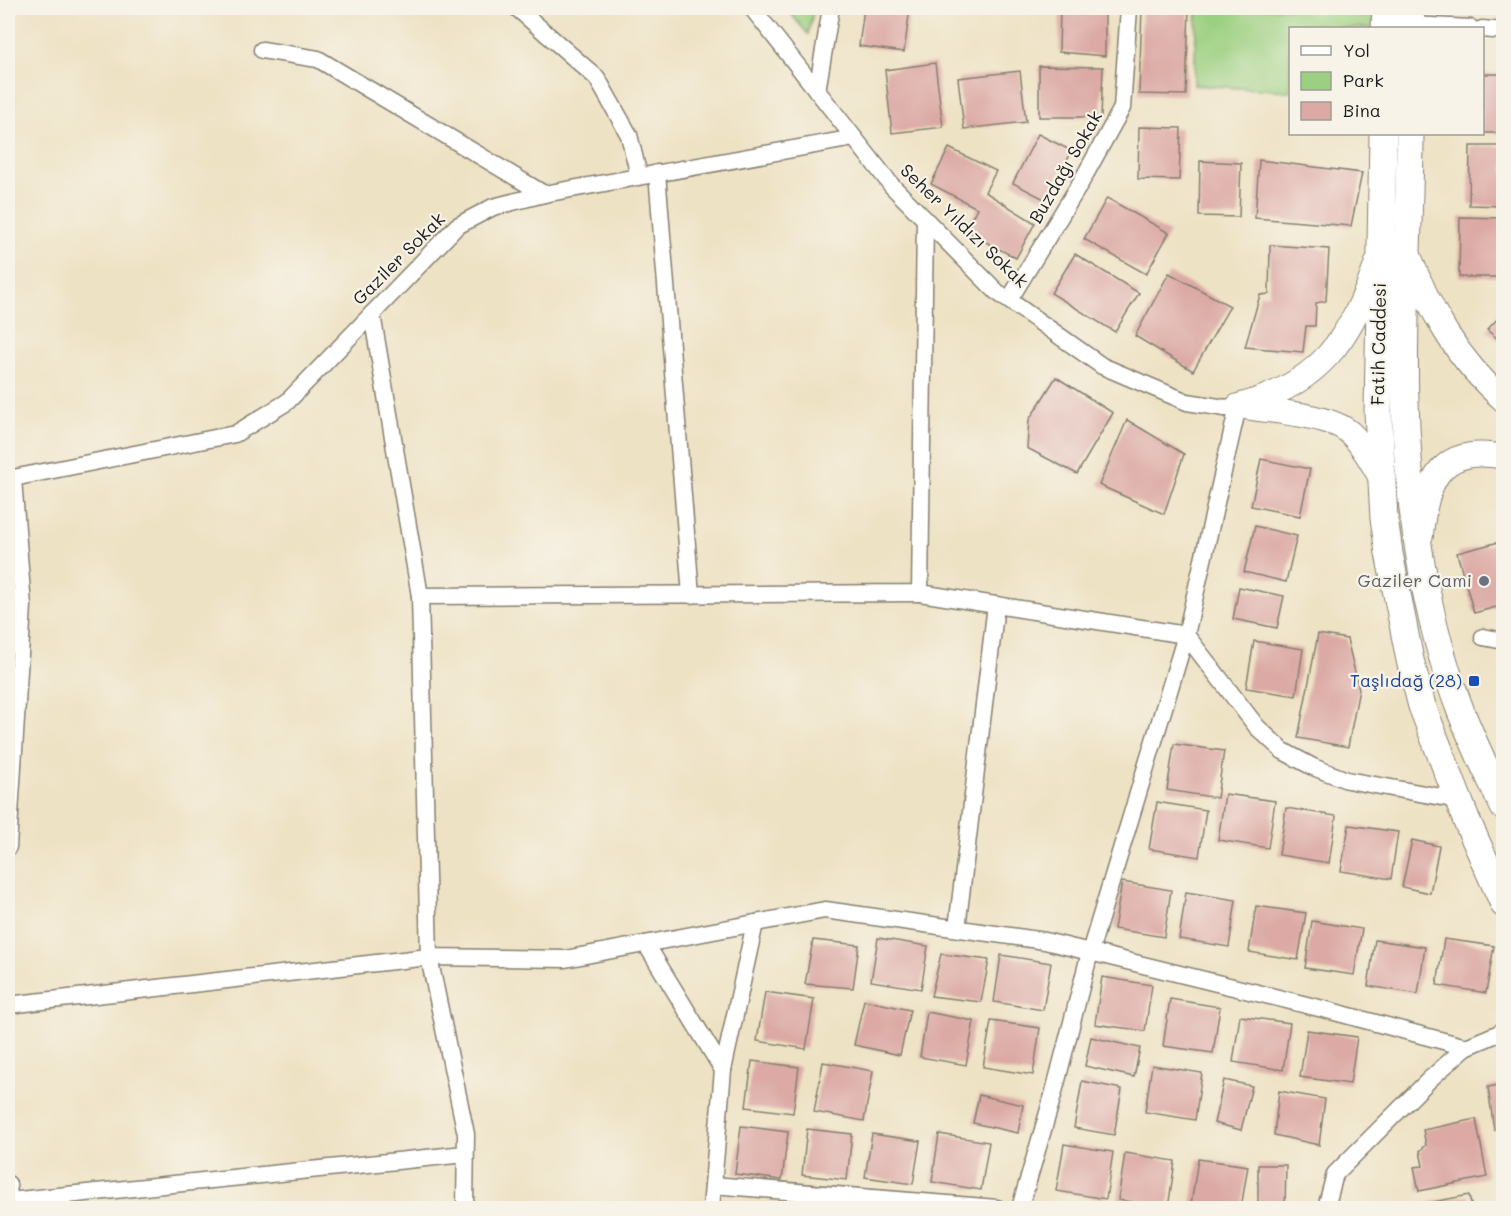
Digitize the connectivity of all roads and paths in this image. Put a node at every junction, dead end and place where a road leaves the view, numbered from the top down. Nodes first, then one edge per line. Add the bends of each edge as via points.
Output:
1 (517, 8) edge
2 (752, 8) edge
3 (831, 8) edge
4 (1129, 8) edge
5 (1386, 8) edge
6 (1404, 22) edge
7 (1460, 27) edge
8 (1484, 29) edge
9 (1503, 30) edge
10 (262, 50) dead end
11 (817, 91) junction
12 (1383, 135) edge
13 (1410, 135) edge
14 (854, 138) junction
15 (657, 173) junction
16 (639, 176) junction
17 (544, 194) junction
18 (925, 220) junction
19 (1406, 247) junction
20 (1380, 255) junction
21 (1009, 300) junction
22 (372, 314) junction
23 (1503, 400) edge
24 (1238, 406) junction
25 (1503, 457) edge
26 (1381, 478) junction
27 (10, 479) edge
28 (1419, 549) junction
29 (920, 593) junction
30 (691, 594) junction
31 (420, 596) junction
32 (996, 605) junction
33 (1186, 635) junction
34 (1483, 637) dead end
35 (1503, 641) edge
36 (1458, 800) junction
37 (1503, 807) edge
38 (8, 847) edge
39 (1503, 903) edge
40 (754, 923) junction
41 (957, 928) junction
42 (646, 944) junction
43 (1090, 951) junction
44 (429, 957) junction
45 (8, 1005) edge
46 (1503, 1031) edge
47 (1466, 1047) junction
48 (723, 1070) junction
49 (465, 1154) junction
50 (8, 1184) edge
51 (713, 1185) junction
52 (9, 1205) edge
53 (465, 1209) edge
54 (711, 1209) edge
55 (997, 1209) edge
56 (1020, 1209) edge
57 (1326, 1209) edge

1 - 16 street via 597,78 629,135
2 - 11 street, Seher Yıldızı Sokak
3 - 11 street
4 - 21 street, Buzdağı Sokak via 1122,108
5 - 6 main road
6 - 7 street
8 - 9 street
10 - 17 street via 318,59
11 - 14 street, Seher Yıldızı Sokak
12 - 20 main road, Fatih Caddesi
13 - 19 main road, Fatih Caddesi
14 - 15 street, Gaziler Sokak
14 - 18 street, Seher Yıldızı Sokak
15 - 16 street, Gaziler Sokak
15 - 30 street
16 - 17 street, Gaziler Sokak
17 - 22 street, Gaziler Sokak via 493,207 457,226
18 - 21 street, Seher Yıldızı Sokak
18 - 29 street
19 - 23 street via 1428,303 1445,331
19 - 28 main road, Fatih Caddesi via 1405,401
20 - 24 street via 1357,314 1324,361 1285,389
20 - 26 main road, Fatih Caddesi via 1377,367
21 - 24 street, Seher Yıldızı Sokak via 1102,366 1186,402
22 - 27 street, Gaziler Sokak via 287,402 235,434
22 - 31 street
24 - 26 street via 1339,426 1354,437
24 - 33 street
25 - 28 street via 1471,455 1450,462 1436,474 1426,500
26 - 36 main road, Fatih Caddesi via 1389,554 1407,650 1422,706
27 - 38 street via 23,606
28 - 37 main road, Fatih Caddesi via 1446,668
29 - 30 street
29 - 32 street
30 - 31 street
31 - 44 street
32 - 33 street
32 - 41 street
33 - 36 street via 1257,727 1282,751 1347,780
33 - 43 street
34 - 35 street
36 - 39 main road, Fatih Caddesi
40 - 41 street via 825,910
40 - 42 street
40 - 48 street
41 - 43 street
42 - 44 street via 565,959
42 - 48 street
43 - 47 street
43 - 56 street
44 - 45 street
44 - 49 street via 466,1134
46 - 47 street
47 - 57 street via 1335,1174
48 - 51 street
49 - 52 street
49 - 53 street
50 - 52 street
51 - 54 street
51 - 55 street

